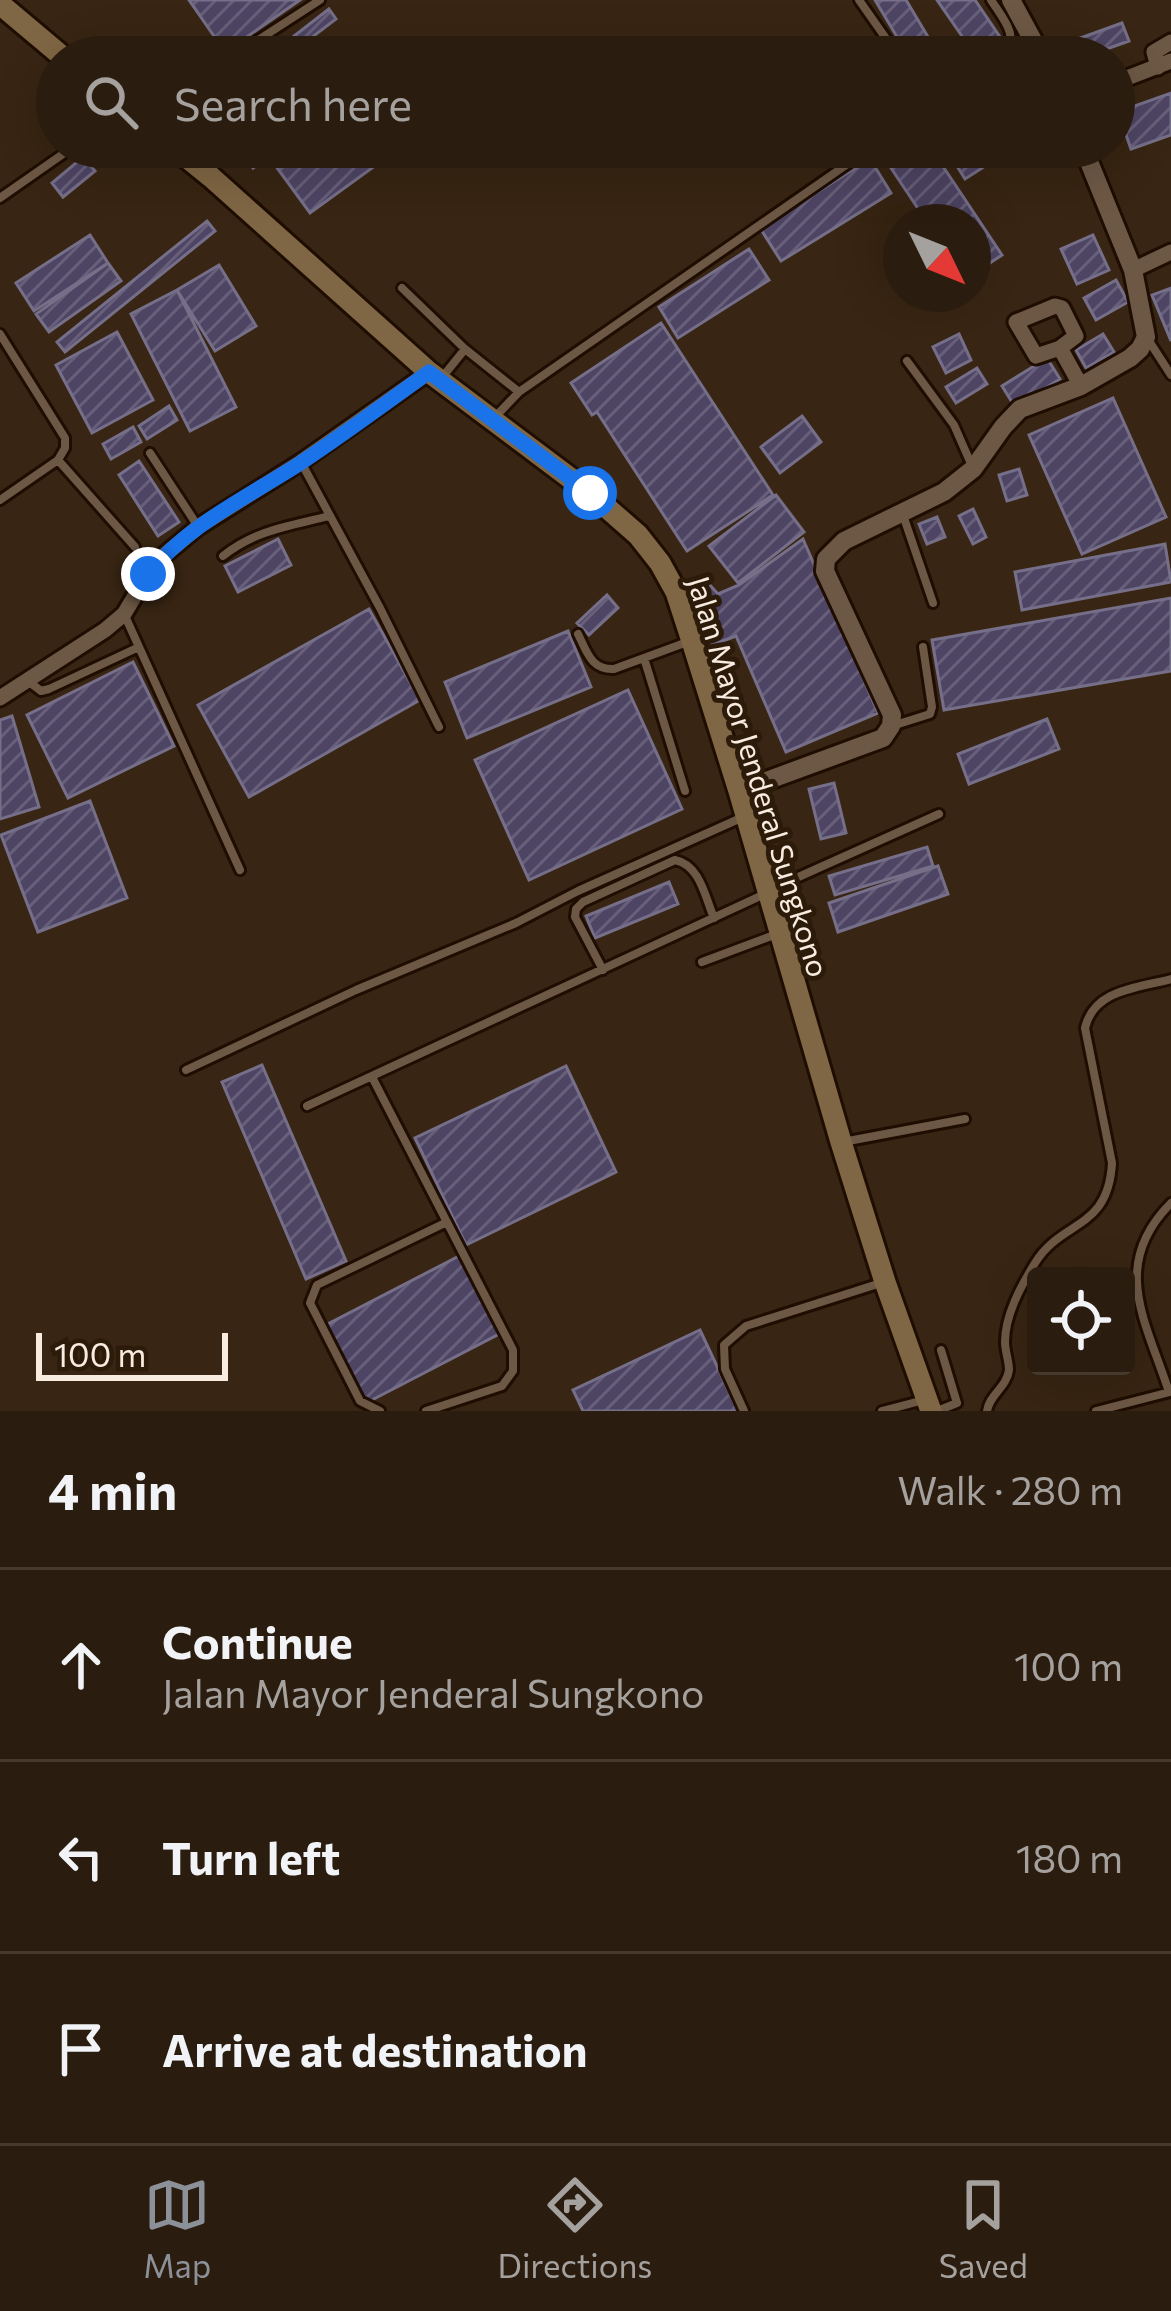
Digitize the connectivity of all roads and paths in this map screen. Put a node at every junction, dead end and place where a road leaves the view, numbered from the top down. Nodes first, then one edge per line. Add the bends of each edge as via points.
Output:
1 (320, 0) edge
2 (859, 0) edge
3 (991, 0) edge
4 (1011, 0) edge
5 (1, 6) edge
6 (37, 36) edge
7 (264, 36) edge
8 (884, 36) edge
9 (1012, 36) edge
10 (1031, 36) edge
11 (1171, 42) edge
12 (1164, 64) edge
13 (1135, 75) edge
14 (43, 168) edge
15 (200, 168) edge
16 (842, 168) edge
17 (1092, 168) edge
18 (0, 198) edge
19 (1171, 252) edge
20 (1133, 270) junction
21 (402, 288) dead end
22 (0, 334) edge
23 (1146, 337) junction
24 (1060, 348) dead end
25 (465, 349) junction
26 (907, 361) dead end
27 (1171, 375) edge
28 (435, 376) junction
29 (1081, 386) junction
30 (519, 392) junction
31 (493, 419) junction
32 (150, 453) dead end
33 (58, 460) junction
34 (301, 462) junction
35 (973, 469) junction
36 (0, 500) edge
37 (903, 514) junction
38 (329, 515) junction
39 (198, 526) junction
40 (135, 547) dead end
41 (223, 556) dead end
42 (933, 603) dead end
43 (124, 614) junction
44 (578, 634) dead end
45 (692, 640) junction
46 (139, 647) junction
47 (923, 647) dead end
48 (644, 658) junction
49 (27, 680) junction
50 (0, 698) edge
51 (891, 726) junction
52 (440, 727) dead end
53 (685, 790) dead end
54 (739, 791) junction
55 (939, 814) dead end
56 (746, 816) junction
57 (240, 870) dead end
58 (767, 893) junction
59 (714, 918) junction
60 (778, 934) junction
61 (702, 962) dead end
62 (603, 970) junction
63 (1171, 979) edge
64 (185, 1070) dead end
65 (371, 1077) junction
66 (308, 1106) dead end
67 (965, 1119) dead end
68 (841, 1142) junction
69 (1171, 1203) edge
70 (448, 1222) junction
71 (885, 1282) junction
72 (940, 1350) dead end
73 (1170, 1392) edge
74 (931, 1407) edge
75 (380, 1411) edge
76 (426, 1411) edge
77 (744, 1411) edge
78 (882, 1411) edge
79 (987, 1411) edge
80 (1096, 1411) edge

1 - 7 lane
2 - 8 lane
3 - 9 lane
4 - 10 street
5 - 6 main road
11 - 12 street via 1154,52
12 - 13 street
14 - 18 lane
15 - 28 main road, Jalan Mayor Jenderal Sungkono
16 - 30 lane
17 - 20 street
19 - 20 street
20 - 23 street
21 - 25 lane
22 - 33 lane via 65,438
23 - 27 lane
23 - 29 street via 1130,358
24 - 29 street
25 - 28 lane
25 - 30 lane
26 - 35 lane via 955,425
28 - 31 main road, Jalan Mayor Jenderal Sungkono
28 - 34 street
29 - 35 street via 1021,410
30 - 31 lane
31 - 45 main road, Jalan Mayor Jenderal Sungkono via 638,536 676,592
32 - 39 lane
33 - 36 lane
33 - 40 lane
34 - 38 lane
34 - 39 street
35 - 37 street
37 - 42 lane
37 - 51 street via 844,542 825,571
38 - 41 lane via 254,535
38 - 52 lane
39 - 43 street via 162,556
43 - 46 lane
43 - 49 street
44 - 48 lane via 602,669
45 - 48 lane
45 - 54 main road, Jalan Mayor Jenderal Sungkono
46 - 49 lane via 49,689
46 - 57 lane
47 - 51 lane via 930,715
48 - 53 lane
49 - 50 street
51 - 54 street via 883,738
54 - 56 main road, Jalan Mayor Jenderal Sungkono
55 - 58 lane
56 - 58 main road, Jalan Mayor Jenderal Sungkono
56 - 64 lane
58 - 59 lane
58 - 60 main road, Jalan Mayor Jenderal Sungkono
59 - 62 lane
59 - 62 lane via 694,869 675,860 583,902 575,917
60 - 61 lane
60 - 68 main road, Jalan Mayor Jenderal Sungkono
62 - 65 lane
63 - 79 lane via 1110,995 1088,1015 1111,1185 1089,1218 1037,1258 1007,1320 1009,1372
65 - 66 lane
65 - 70 lane
67 - 68 lane
68 - 71 main road, Jalan Mayor Jenderal Sungkono
69 - 73 lane via 1144,1235 1136,1274
70 - 75 lane via 317,1285 310,1303 360,1401
70 - 76 lane via 513,1350 514,1371 502,1386
71 - 74 main road, Jalan Mayor Jenderal Sungkono
71 - 77 lane via 746,1326 724,1345 724,1369
72 - 74 lane via 957,1403
73 - 80 lane
74 - 78 lane

